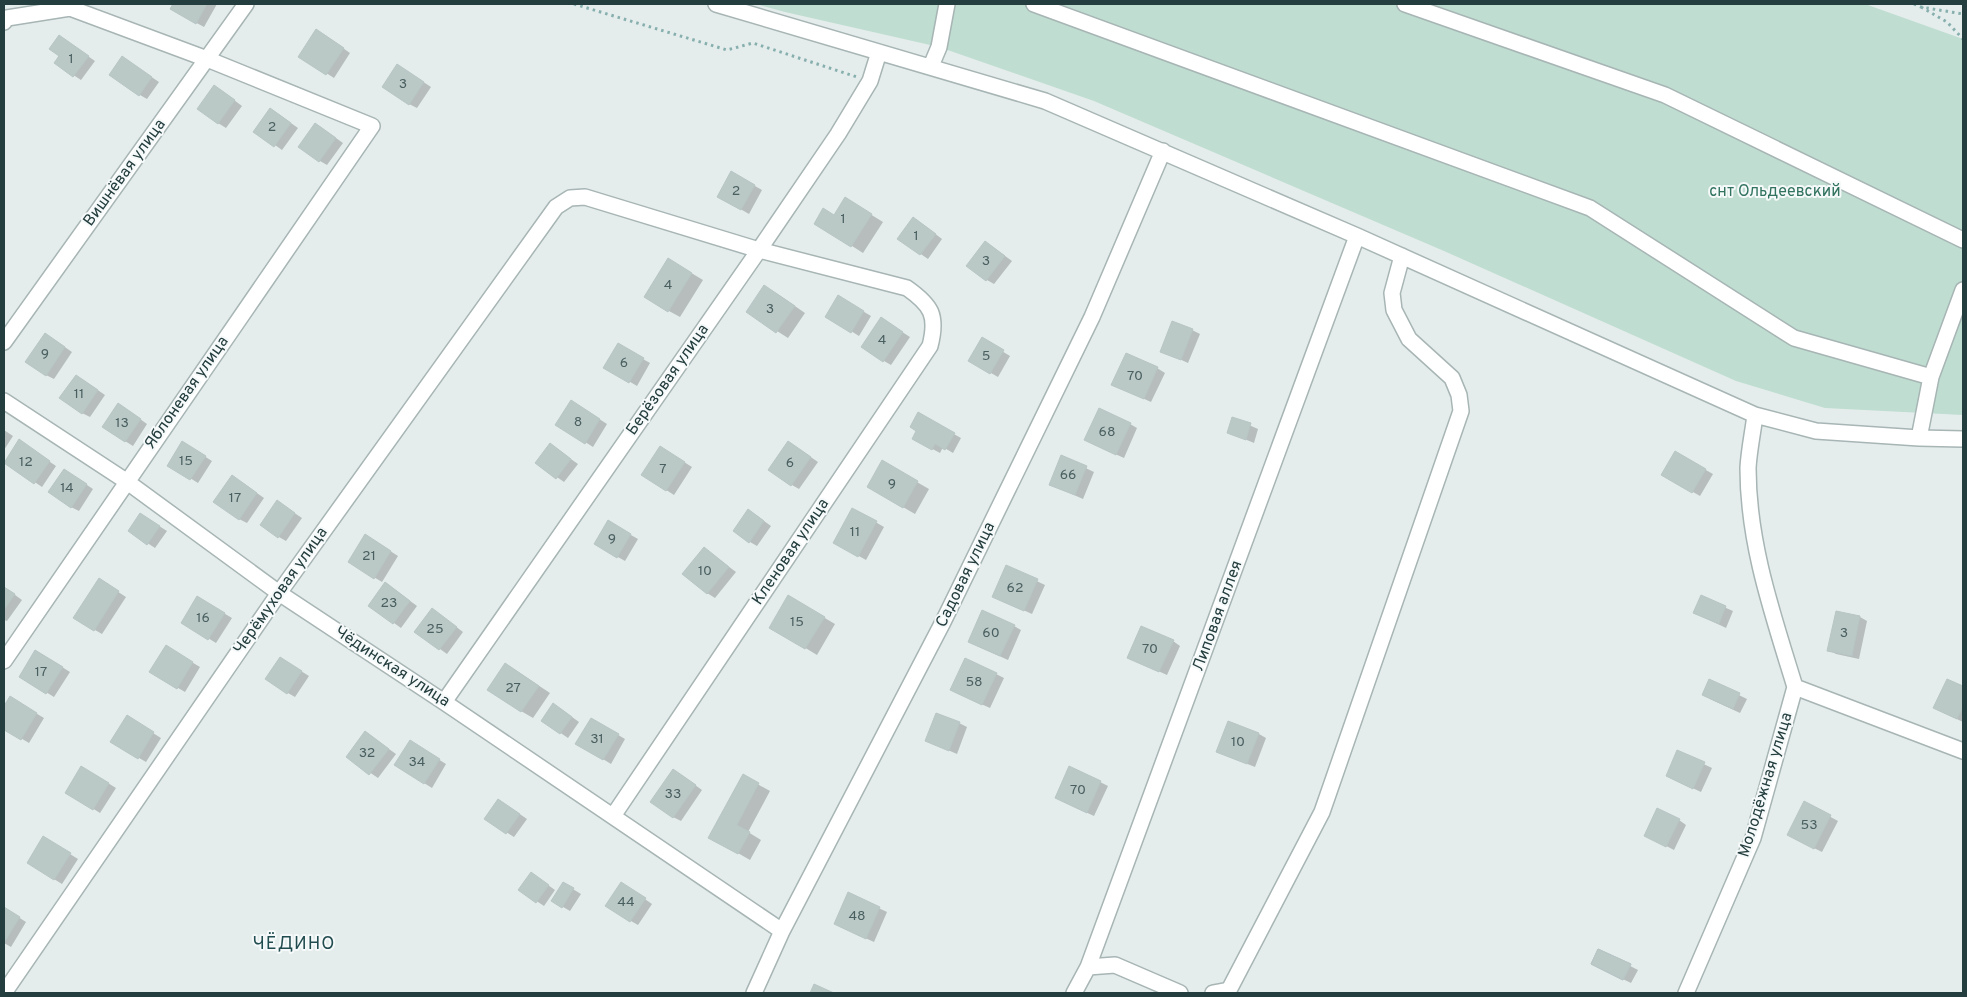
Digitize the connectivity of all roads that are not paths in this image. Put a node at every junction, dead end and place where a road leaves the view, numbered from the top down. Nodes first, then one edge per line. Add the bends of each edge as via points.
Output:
1 (246, 4) edge
2 (716, 4) edge
3 (946, 4) edge
4 (1034, 4) edge
5 (1405, 4) edge
6 (5, 20) edge
7 (879, 52) junction
8 (207, 59) junction
9 (931, 66) junction
10 (1163, 151) junction
11 (1357, 236) junction
12 (1963, 240) edge
13 (759, 250) junction
14 (1402, 256) junction
15 (1963, 290) edge
16 (1956, 326) edge
17 (4, 342) edge
18 (1931, 377) junction
19 (4, 401) edge
20 (1755, 415) junction
21 (1919, 438) junction
22 (1963, 438) edge
23 (126, 481) junction
24 (279, 593) junction
25 (4, 661) edge
26 (1795, 687) junction
27 (444, 702) junction
28 (1963, 751) edge
29 (612, 816) junction
30 (782, 931) junction
31 (1088, 967) junction
32 (1228, 992) edge
33 (4, 993) edge
34 (754, 993) edge
35 (1072, 993) edge
36 (1180, 993) edge
37 (1213, 993) edge
38 (1686, 993) edge

1 - 8 street, Вишнёвая улица
2 - 7 street
3 - 9 street via 939,47
4 - 18 street via 1590,208 1794,338
5 - 12 street via 1665,95
6 - 8 street via 70,8
7 - 9 street
7 - 13 street, Берёзовая улица via 870,81 838,134
8 - 17 street, Вишнёвая улица
8 - 23 street, Яблоневая улица via 372,126
9 - 10 street via 1045,101
10 - 11 street
10 - 30 street, Садовая улица via 1079,344 943,622
11 - 14 street
11 - 31 street, Липовая аллея
13 - 24 street, Черёмуховая улица via 585,197 570,198 556,206
13 - 27 street, Берёзовая улица
13 - 29 street, Кленовая улица via 907,288 924,300 932,316 934,331 930,346
14 - 20 street
14 - 32 street via 1392,293 1394,310 1409,339 1452,378 1461,411 1322,812
15 - 16 street
16 - 18 street
18 - 21 street
19 - 23 street, Чёдинская улица
20 - 21 street via 1816,431
20 - 26 street via 1748,466 1750,517 1759,568
21 - 22 street
23 - 24 street, Чёдинская улица
23 - 25 street, Яблоневая улица
24 - 27 street, Чёдинская улица
24 - 33 street, Черёмуховая улица
26 - 28 street
26 - 38 street, Молодёжная улица via 1753,838
27 - 29 street, Чёдинская улица
29 - 30 street, Чёдинская улица
30 - 34 street, Садовая улица
31 - 35 street, Липовая аллея
31 - 36 street via 1115,965
32 - 37 street

